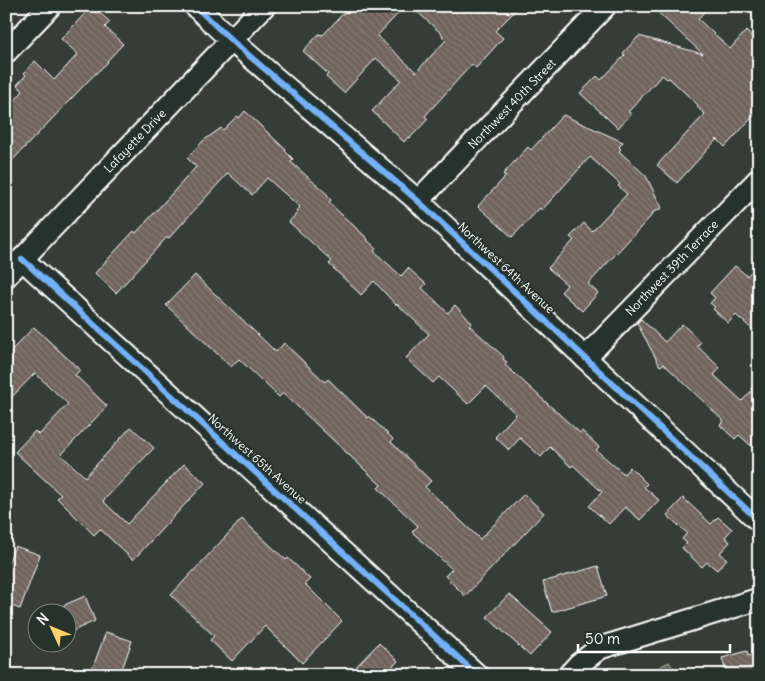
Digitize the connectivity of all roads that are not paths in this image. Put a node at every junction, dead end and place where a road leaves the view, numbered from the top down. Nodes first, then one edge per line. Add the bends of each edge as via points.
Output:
1 (50, 6) edge
2 (195, 6) edge
3 (264, 6) edge
4 (605, 6) edge
5 (231, 40) junction
6 (6, 52) edge
7 (759, 179) edge
8 (418, 201) junction
9 (22, 259) junction
10 (6, 276) edge
11 (585, 358) junction
12 (759, 521) edge
13 (759, 600) edge
14 (477, 675) edge
15 (569, 675) edge

1 - 6 street
2 - 5 street, Northwest 64th Avenue
3 - 5 street, Lafayette Drive
4 - 8 street, Northwest 40th Street
5 - 8 street, Northwest 64th Avenue
5 - 9 street, Lafayette Drive
7 - 11 street, Northwest 39th Terrace
8 - 11 street, Northwest 64th Avenue
9 - 10 street, Lafayette Drive
9 - 14 street, Northwest 65th Avenue
11 - 12 street, Northwest 64th Avenue
13 - 15 street via 600,648

